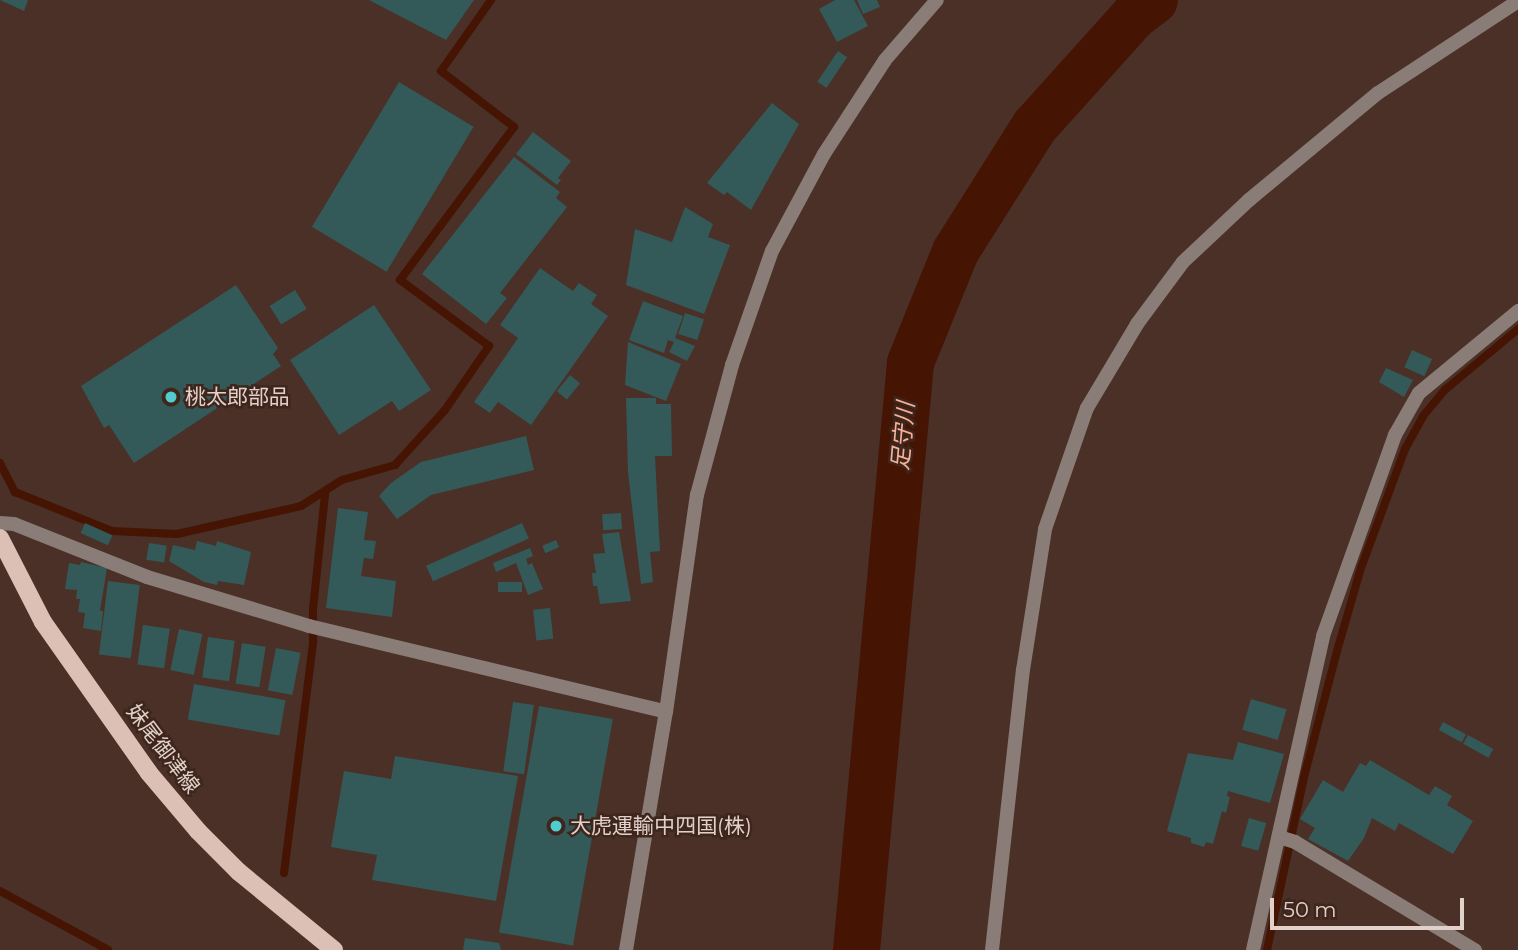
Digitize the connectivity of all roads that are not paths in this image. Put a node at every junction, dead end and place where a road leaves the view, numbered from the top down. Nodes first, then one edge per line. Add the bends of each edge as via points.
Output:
1 (937, 0) edge
2 (1518, 1) edge
3 (1518, 311) edge
4 (0, 523) edge
5 (0, 538) edge
6 (666, 712) junction
7 (1286, 839) junction
8 (334, 950) edge
9 (626, 950) edge
10 (992, 950) edge
11 (1253, 950) edge
12 (1475, 950) edge

1 - 6 street via 885,60 824,154 772,251 732,365 697,495
2 - 10 street via 1378,93 1192,253 1137,324 1087,408 1045,529 1023,670
3 - 7 street via 1419,393 1395,435 1323,636
4 - 6 street via 13,524 147,577 315,627
5 - 8 main road, 妹尾御津線 via 43,622 149,773 239,872
6 - 9 street
7 - 11 street
7 - 12 street

